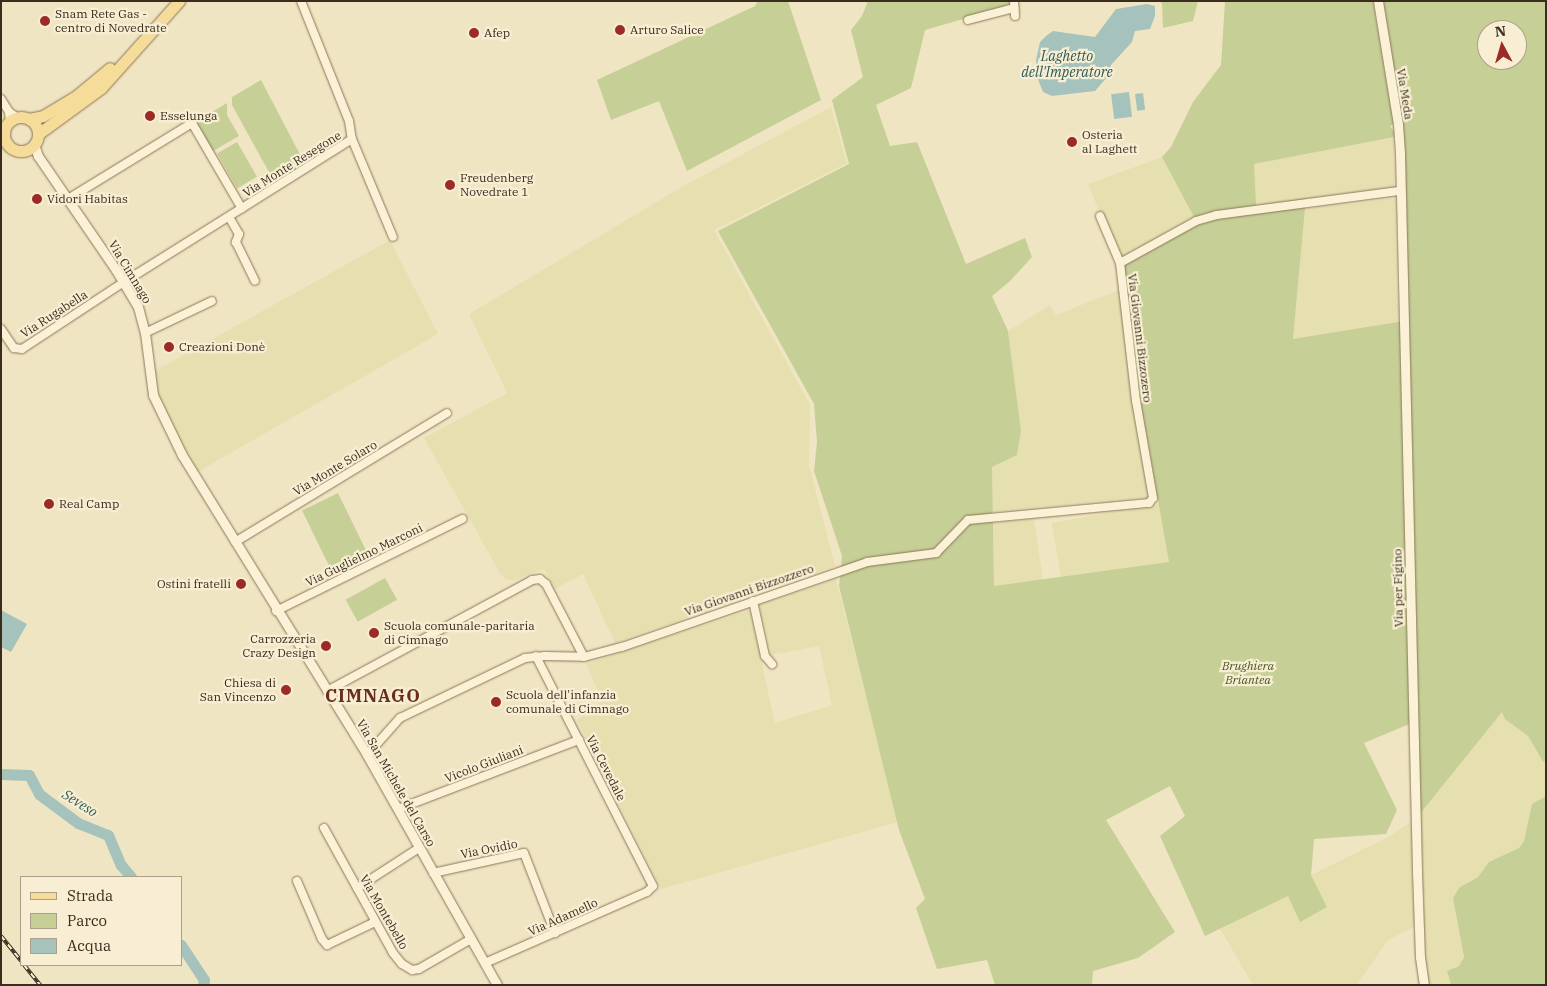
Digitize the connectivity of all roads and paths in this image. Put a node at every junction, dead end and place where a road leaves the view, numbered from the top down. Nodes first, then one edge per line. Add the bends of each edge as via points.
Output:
1 (170, 1) edge
2 (179, 1) edge
3 (301, 1) edge
4 (1378, 1) edge
5 (1015, 8) edge
6 (968, 20) dead end
7 (1, 100) edge
8 (12, 122) edge
9 (352, 139) junction
10 (5, 145) edge
11 (34, 146) junction
12 (1400, 190) junction
13 (68, 199) junction
14 (242, 208) junction
15 (1100, 216) dead end
16 (229, 217) junction
17 (393, 237) dead end
18 (1120, 263) junction
19 (255, 281) dead end
20 (124, 282) junction
21 (212, 301) dead end
22 (1, 329) edge
23 (145, 333) junction
24 (447, 412) dead end
25 (190, 469) joint
26 (1153, 498) joint
27 (462, 519) dead end
28 (235, 542) junction
29 (753, 601) junction
30 (276, 610) junction
31 (536, 656) junction
32 (584, 657) junction
33 (772, 664) dead end
34 (327, 691) junction
35 (579, 740) junction
36 (367, 754) junction
37 (398, 809) junction
38 (324, 828) dead end
39 (419, 848) junction
40 (433, 873) junction
41 (297, 881) dead end
42 (358, 888) junction
43 (651, 890) joint
44 (375, 922) junction
45 (555, 933) junction
46 (471, 939) junction
47 (485, 963) junction
48 (497, 985) edge
49 (1424, 985) edge

1 - 8 main road via 127,51 90,87 54,110
2 - 11 main road via 101,88
3 - 9 street via 350,121
4 - 12 street, Via Meda via 1398,124
5 - 6 street
7 - 8 street
8 - 10 main road
8 - 11 main road via 35,126
9 - 14 street, Via Monte Resegone
9 - 17 street, Via Monte Resegone
10 - 11 main road via 18,151
11 - 13 street, Via Cimnago
12 - 18 street, Via Giovanni Bizzozero via 1217,215 1196,221
12 - 49 street, Via per Figino via 1417,872
13 - 14 street via 192,124
13 - 20 street, Via Cimnago
14 - 16 street, Via Monte Resegone
15 - 18 street
16 - 19 street via 239,234 236,242
16 - 20 street, Via Monte Resegone
18 - 26 street, Via Giovanni Bizzozero via 1136,401
20 - 22 street, Via Rugabella via 22,349 14,348
20 - 23 street, Via Cimnago via 138,306
21 - 23 street
23 - 25 street, Via Cimnago via 153,395
24 - 28 street, Via Monte Solaro
25 - 28 street, Via San Michele del Carso
26 - 29 street, Via Giovanni Bizzozzero via 1149,504 968,520 936,553 867,562
27 - 30 street, Via Guglielmo Marconi
28 - 30 street, Via San Michele del Carso
29 - 32 street, Via Giovanni Bizzozzero
29 - 33 street via 765,656
30 - 34 street, Via San Michele del Carso
31 - 32 street, Via Giovanni Bizzozzero
31 - 35 street, Via Cevedale
31 - 36 street, Via Giovanni Bizzozzero via 513,662 400,718
32 - 34 street via 546,584 540,579 532,580
34 - 36 street, Via San Michele del Carso
35 - 37 street, Vicolo Giuliani
35 - 43 street, Via Cevedale via 651,879
36 - 37 street, Via San Michele del Carso
37 - 39 street, Via San Michele del Carso
38 - 42 street, Via Montebello
39 - 40 street, Via San Michele del Carso
39 - 42 street
40 - 45 street, Via Ovidio via 524,853
40 - 46 street, Via San Michele del Carso
41 - 44 street via 327,945
42 - 44 street, Via Montebello
43 - 45 street, Via Adamello
44 - 46 street, Via Montebello via 393,953 412,970 425,967
45 - 47 street, Via Adamello
46 - 47 street, Via San Michele del Carso
47 - 48 street, Via San Michele del Carso

